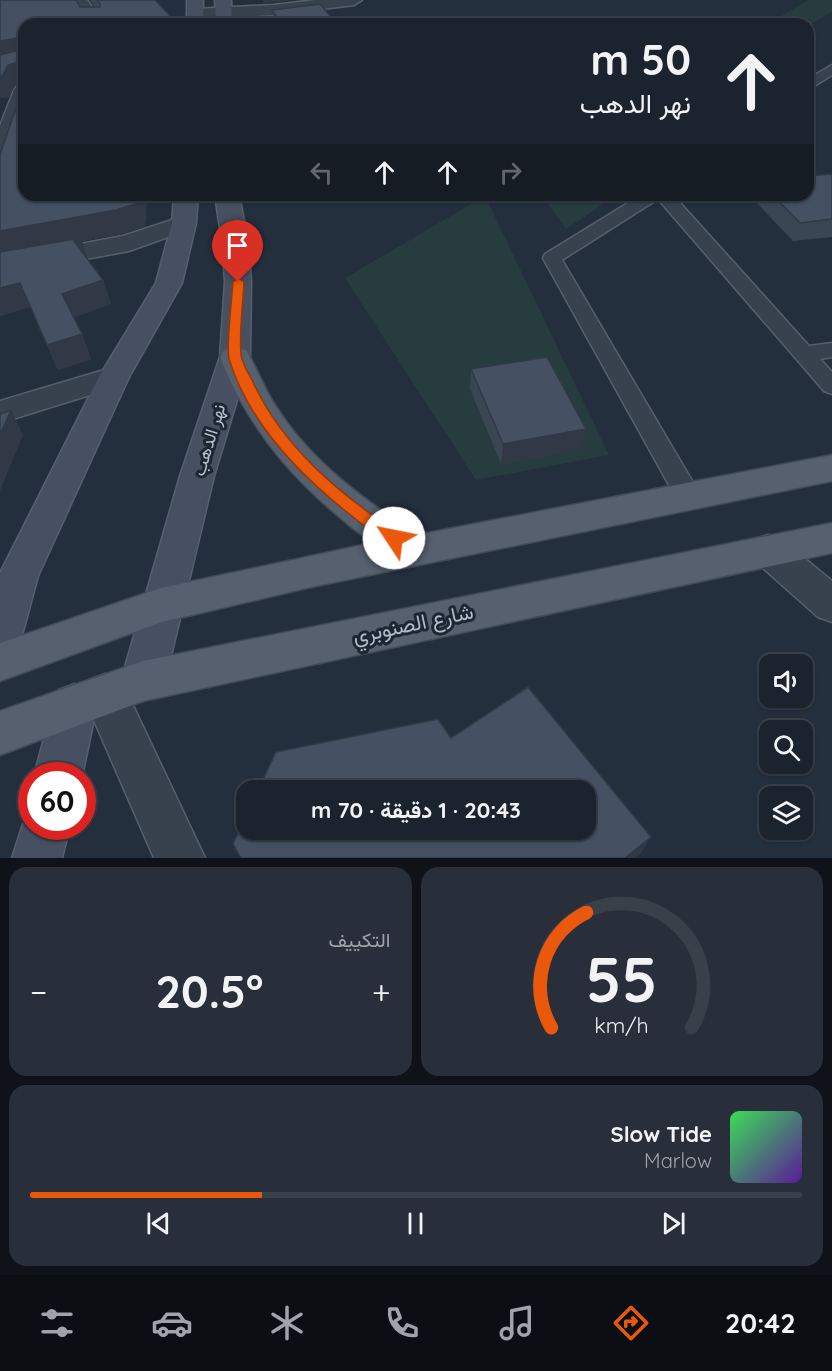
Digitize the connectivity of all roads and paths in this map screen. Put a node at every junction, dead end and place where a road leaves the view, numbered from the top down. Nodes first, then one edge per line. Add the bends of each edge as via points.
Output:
1 (79, 0) edge
2 (354, 0) edge
3 (225, 8) edge
4 (195, 13) edge
5 (91, 18) edge
6 (832, 69) edge
7 (814, 82) edge
8 (18, 106) edge
9 (0, 153) edge
10 (227, 201) edge
11 (643, 201) edge
12 (669, 201) edge
13 (185, 209) edge
14 (0, 267) edge
15 (832, 351) edge
16 (804, 354) junction
17 (235, 357) junction
18 (114, 377) junction
19 (832, 386) edge
20 (0, 412) edge
21 (832, 468) edge
22 (688, 496) junction
23 (832, 538) edge
24 (768, 550) junction
25 (412, 551) junction
26 (161, 605) junction
27 (832, 605) edge
28 (0, 639) edge
29 (0, 662) edge
30 (108, 694) junction
31 (0, 733) edge
32 (66, 762) edge
33 (42, 840) edge
34 (37, 858) edge
35 (180, 858) edge

1 - 5 street
2 - 3 street via 273,10
3 - 4 street
6 - 7 lane
8 - 9 street
10 - 17 main road, نهر الدهب via 238,282
11 - 22 lane via 552,258
12 - 16 lane
13 - 14 street via 129,243
13 - 18 main road via 168,283
15 - 16 lane
16 - 19 lane
17 - 25 main road via 253,398 278,436 312,475 357,513
17 - 26 main road, نهر الدهب
18 - 20 street
18 - 28 main road via 18,576
21 - 22 main road
22 - 25 main road
23 - 24 main road, شارع الصنوبري
24 - 27 street
24 - 30 main road, شارع الصنوبري
25 - 26 main road
26 - 29 main road
26 - 30 main road, نهر الدهب
30 - 31 main road, شارع الصنوبري
30 - 32 main road, نهر الدهب
30 - 35 street
33 - 34 main road

